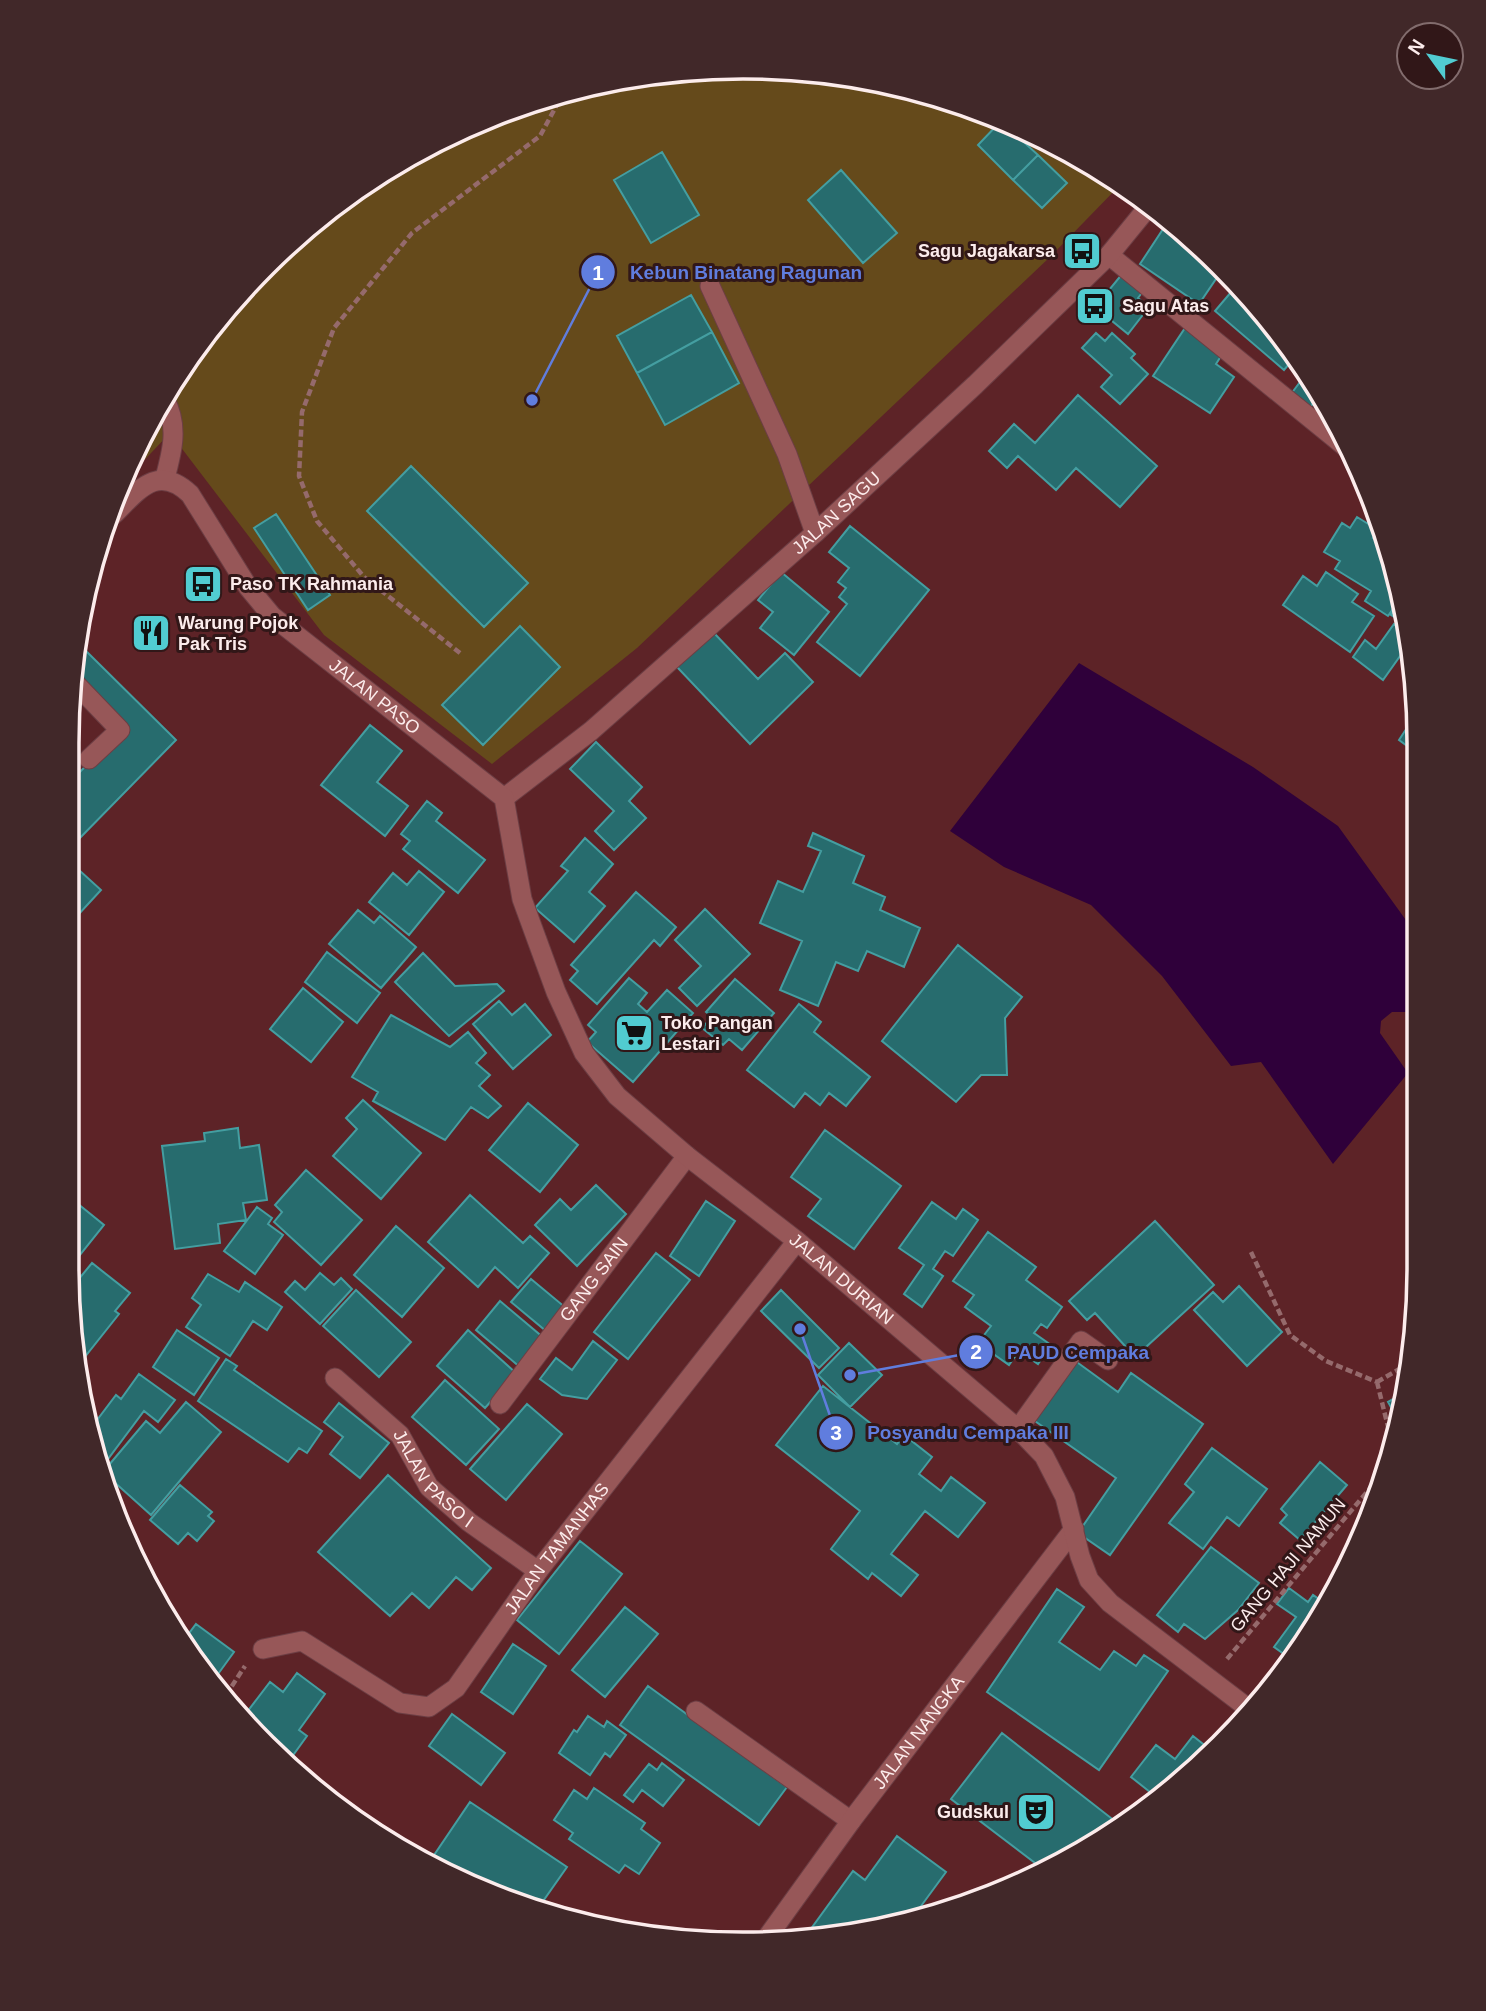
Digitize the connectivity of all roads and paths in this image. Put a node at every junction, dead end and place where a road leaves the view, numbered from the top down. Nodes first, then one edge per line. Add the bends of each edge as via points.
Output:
1 (557, 105) edge
2 (1143, 213) edge
3 (1109, 255) junction
4 (710, 286) dead end
5 (169, 409) edge
6 (1332, 435) edge
7 (165, 478) junction
8 (123, 506) edge
9 (815, 533) junction
10 (460, 653) dead end
11 (81, 689) edge
12 (89, 759) dead end
13 (504, 798) junction
14 (687, 1156) junction
15 (797, 1241) junction
16 (1251, 1252) dead end
17 (1108, 1360) dead end
18 (1399, 1369) edge
19 (335, 1378) dead end
20 (1377, 1382) junction
21 (500, 1404) dead end
22 (1388, 1426) edge
23 (1018, 1429) junction
24 (1369, 1489) edge
25 (1074, 1529) junction
26 (538, 1571) junction
27 (263, 1649) dead end
28 (1211, 1679) junction
29 (1243, 1704) edge
30 (696, 1711) dead end
31 (851, 1821) junction
32 (772, 1931) edge

1 - 10 path via 540,136 412,233 334,328 302,412 299,476 317,521 364,577
2 - 3 street, JALAN SAGU
3 - 6 street
3 - 9 street, JALAN SAGU
4 - 9 street via 787,454
5 - 7 street via 173,447
7 - 8 street via 149,482
7 - 13 street, JALAN PASO via 190,494 248,587 272,616
9 - 13 street, JALAN SAGU via 591,731
11 - 12 street via 120,730
13 - 14 street, JALAN DURIAN via 522,899 584,1053 617,1096
14 - 15 street, JALAN DURIAN
14 - 21 street, GANG SAIN
15 - 23 street, JALAN DURIAN
15 - 26 street, JALAN TAMANHAS
16 - 20 path via 1290,1335 1326,1361
17 - 23 street via 1080,1341
18 - 20 path
19 - 26 street, JALAN PASO I via 400,1434 429,1487
20 - 22 path
23 - 25 street, JALAN DURIAN via 1044,1456 1065,1497
24 - 28 path, GANG HAJI NAMUN
25 - 28 street, JALAN DURIAN via 1080,1556 1096,1588
25 - 31 street, JALAN NANGKA
26 - 27 street, JALAN TAMANHAS via 456,1688 429,1707 400,1703 302,1641
28 - 29 street, JALAN DURIAN
30 - 31 street
31 - 32 street, JALAN NANGKA

